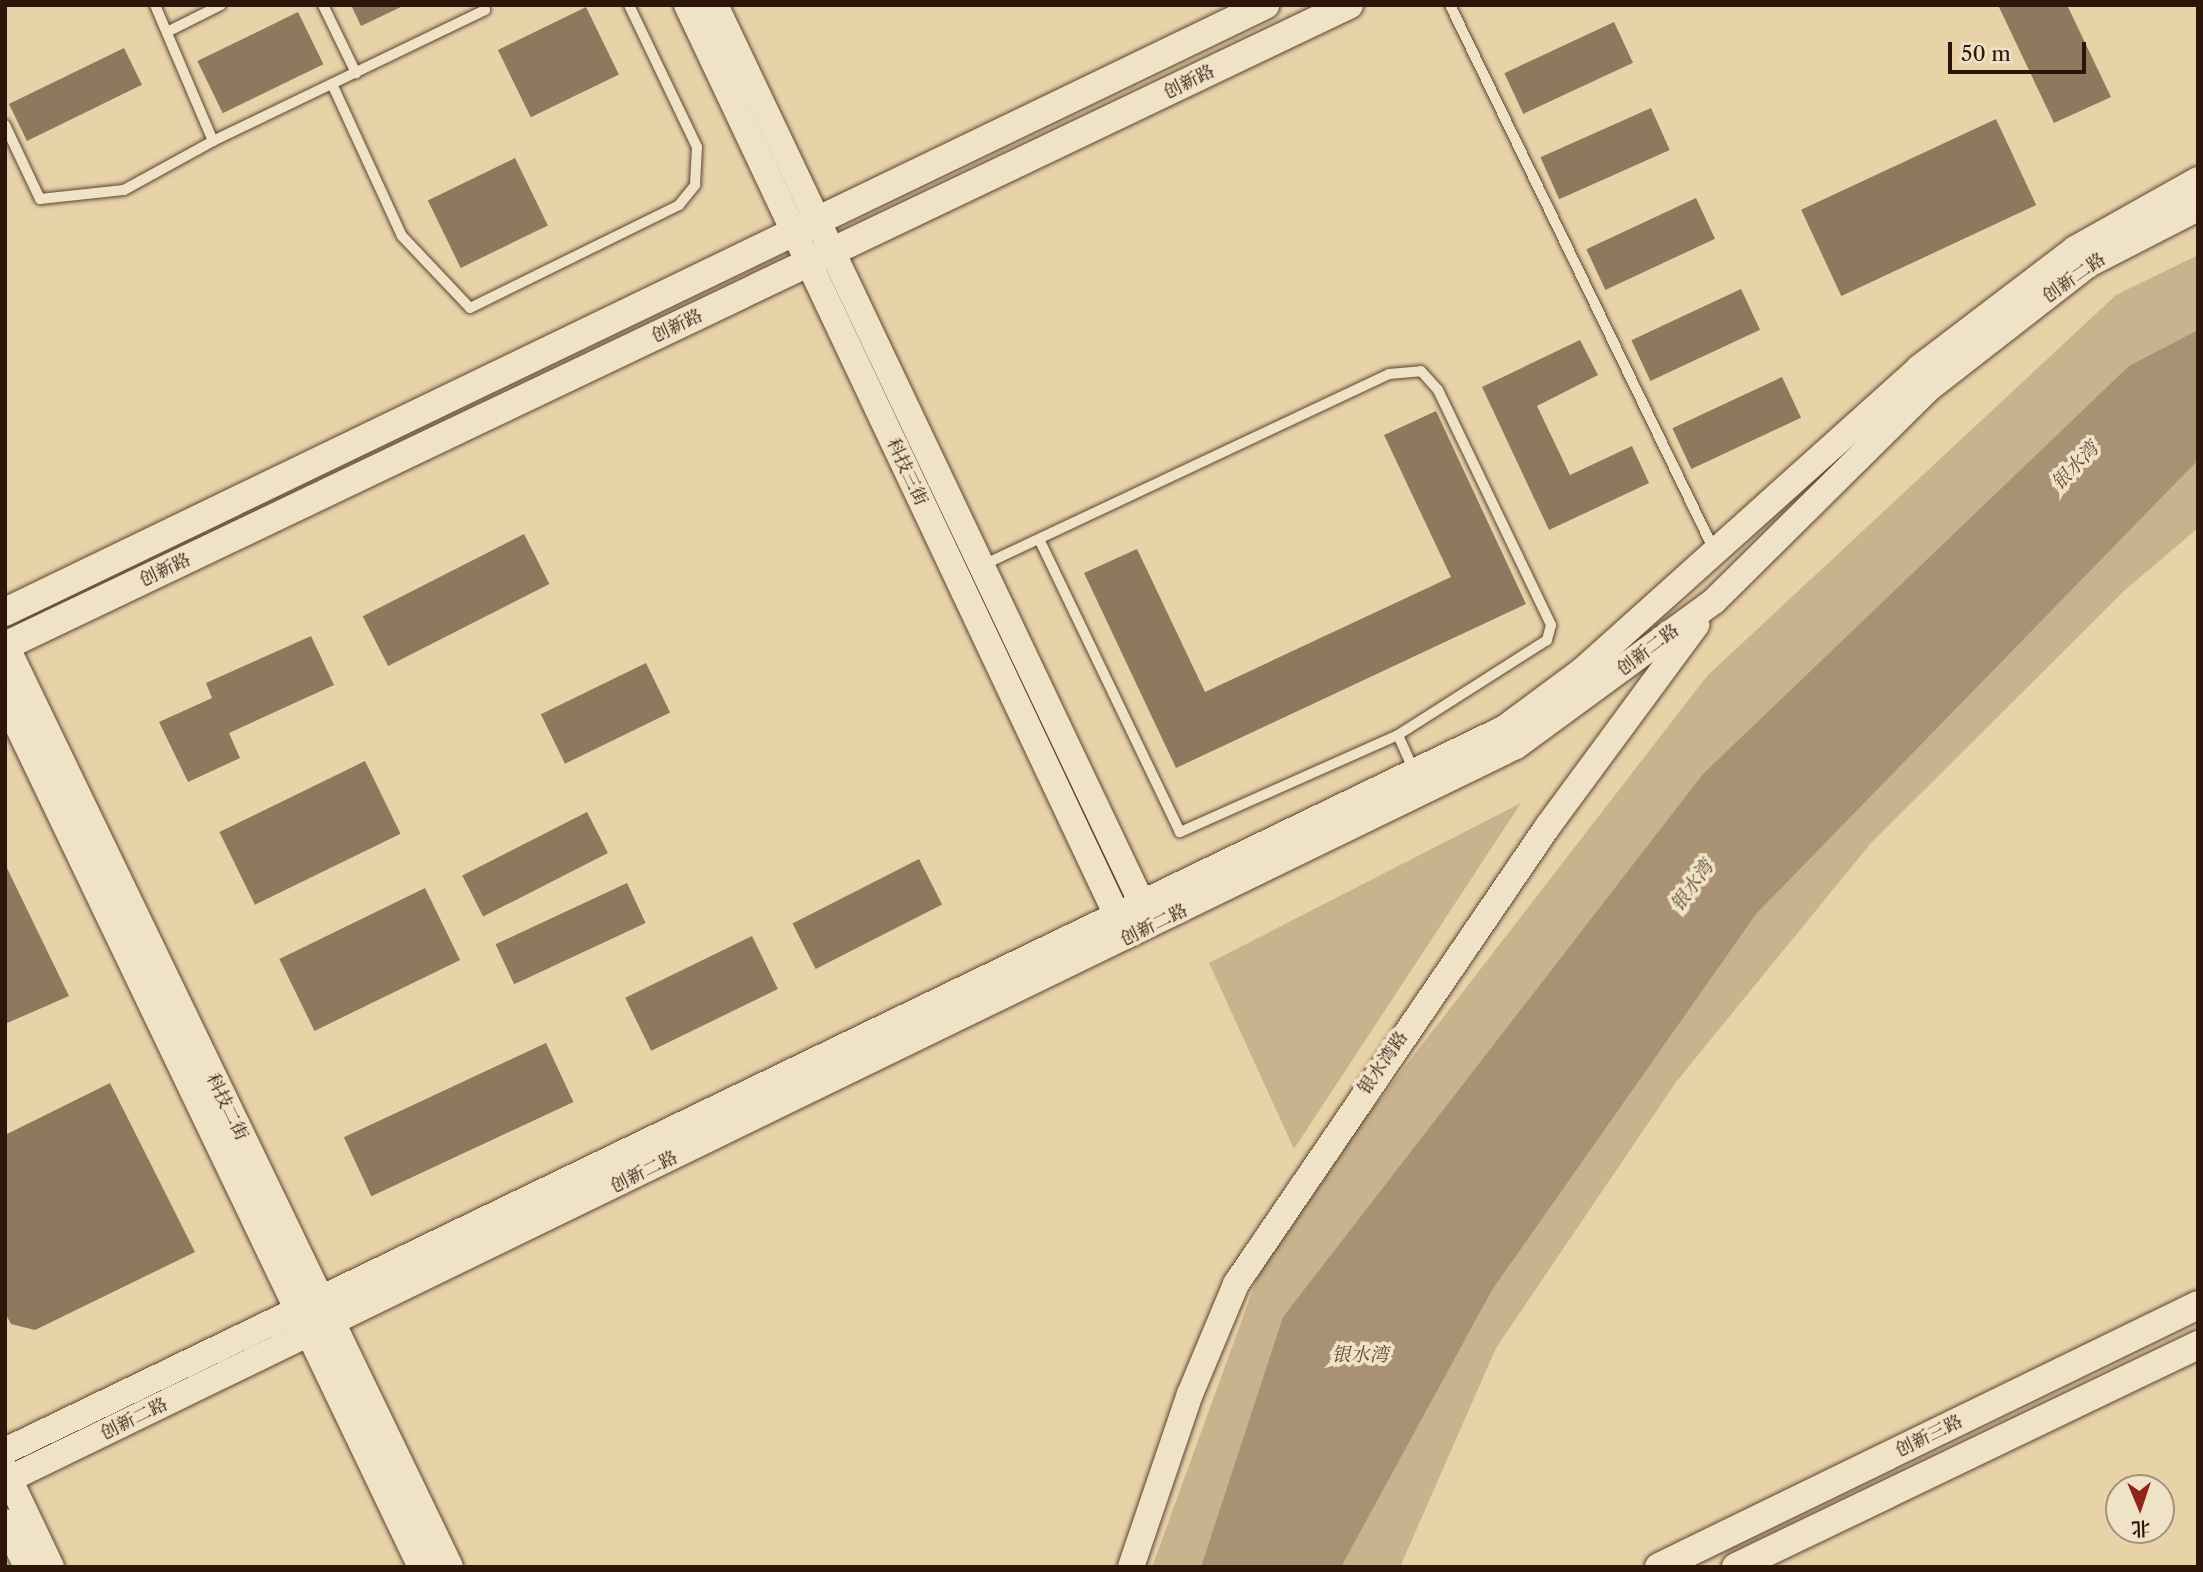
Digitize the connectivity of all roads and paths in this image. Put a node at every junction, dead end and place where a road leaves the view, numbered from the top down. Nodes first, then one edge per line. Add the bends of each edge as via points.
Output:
1 (155, 5) edge
2 (221, 5) edge
3 (323, 5) edge
4 (629, 5) edge
5 (687, 5) edge
6 (715, 5) edge
7 (1265, 5) edge
8 (1349, 5) edge
9 (1450, 5) edge
10 (485, 10) dead end
11 (167, 32) junction
12 (356, 73) junction
13 (332, 84) junction
14 (5, 125) edge
15 (213, 141) junction
16 (2198, 180) edge
17 (2198, 208) edge
18 (805, 224) junction
19 (821, 257) junction
20 (1039, 539) junction
21 (1715, 552) junction
22 (981, 566) junction
23 (1714, 601) junction
24 (5, 612) edge
25 (5, 646) edge
26 (5, 697) edge
27 (1398, 735) junction
28 (1415, 771) junction
29 (1141, 902) junction
30 (1116, 914) junction
31 (1152, 926) junction
32 (1128, 938) junction
33 (2198, 1305) edge
34 (316, 1316) junction
35 (2198, 1345) edge
36 (5, 1451) edge
37 (7, 1477) edge
38 (5, 1522) edge
39 (27, 1567) edge
40 (51, 1567) edge
41 (422, 1567) edge
42 (449, 1567) edge
43 (1131, 1567) edge
44 (1659, 1567) edge
45 (1736, 1567) edge

1 - 11 lane
2 - 11 lane
3 - 12 lane
4 - 13 lane via 697,147 695,185 679,205 470,308 402,236
5 - 18 street, 科技三街
6 - 18 street, 科技三街
7 - 18 main road, 创新路
8 - 19 main road, 创新路
9 - 21 lane
10 - 12 lane
11 - 15 lane
12 - 13 lane
13 - 15 lane
14 - 15 lane via 40,199 124,190
16 - 21 street, 创新二路 via 2075,248 1919,368
17 - 23 street, 创新二路 via 2087,265 1927,389
18 - 19 street, 科技三街
18 - 24 main road, 创新路
19 - 22 street, 科技三街
19 - 25 main road, 创新路
19 - 30 street, 科技三街
20 - 22 lane
20 - 27 lane via 1180,832
20 - 27 lane via 1389,374 1421,371 1438,390 1551,625 1547,640
21 - 28 street, 创新二路 via 1583,670 1505,728
22 - 29 street, 科技三街
23 - 31 street, 创新二路 via 1516,746
23 - 43 street, 银水湾路 via 1540,837 1236,1284 1190,1394
25 - 34 main road, 科技二街
26 - 34 main road, 科技二街
27 - 28 lane
28 - 29 street, 创新二路
29 - 30 street, 创新二路
29 - 31 street, 科技三街
30 - 32 street, 科技三街
30 - 34 street, 创新二路
31 - 32 street, 创新二路
32 - 34 street, 创新二路
33 - 44 main road, 创新三路
34 - 36 street, 创新二路
34 - 37 street, 创新二路
34 - 41 main road, 科技二街
34 - 42 main road, 科技二街
35 - 45 main road, 创新三路
37 - 40 street
38 - 39 street

